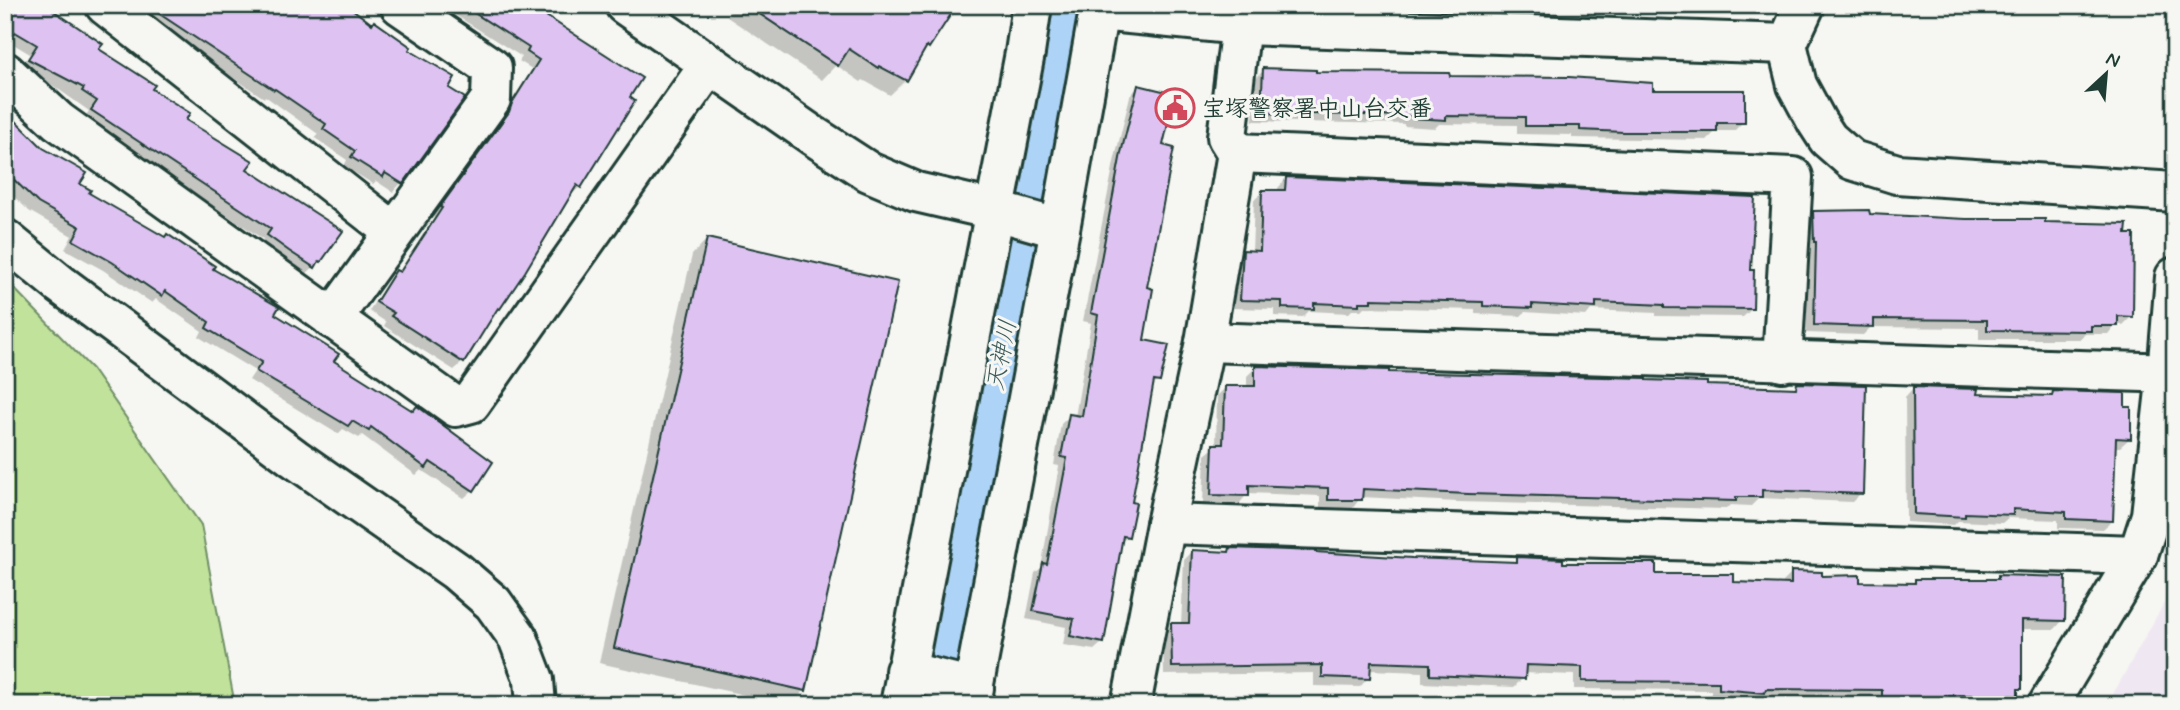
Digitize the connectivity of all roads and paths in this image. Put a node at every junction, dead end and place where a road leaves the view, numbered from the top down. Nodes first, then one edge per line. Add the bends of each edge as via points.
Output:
1 (105, 5) edge
2 (400, 5) edge
3 (625, 5) edge
4 (1032, 5) edge
5 (1805, 5) edge
6 (1099, 8) edge
7 (1241, 25) junction
8 (1787, 44) junction
9 (710, 64) junction
10 (5, 72) edge
11 (1237, 153) junction
12 (2175, 192) edge
13 (1002, 213) junction
14 (1053, 227) junction
15 (394, 232) junction
16 (5, 239) edge
17 (2175, 277) edge
18 (332, 319) junction
19 (1205, 342) junction
20 (1782, 362) junction
21 (2171, 373) edge
22 (1166, 524) junction
23 (2138, 555) junction
24 (902, 688) edge
25 (972, 696) edge
26 (536, 705) edge
27 (1131, 705) edge
28 (2048, 705) edge

1 - 15 street
2 - 15 street via 492,68 491,99
3 - 9 street
4 - 13 street
5 - 8 street
6 - 7 street
6 - 14 street
7 - 8 street
7 - 11 street via 1227,137
8 - 12 street via 1797,85 1816,122 1852,160 1897,174
9 - 13 street via 869,172 916,192
9 - 18 street via 471,403 456,407
10 - 18 street via 58,121
11 - 19 street
11 - 20 street via 1793,177
13 - 14 street
13 - 24 street
14 - 25 street
15 - 18 street
16 - 26 street via 71,293 456,571 493,603 518,638 534,680
17 - 21 street
19 - 20 street
19 - 22 street
20 - 21 street
21 - 23 street via 2151,515
22 - 23 street
22 - 27 street
23 - 28 street
24 - 25 street

